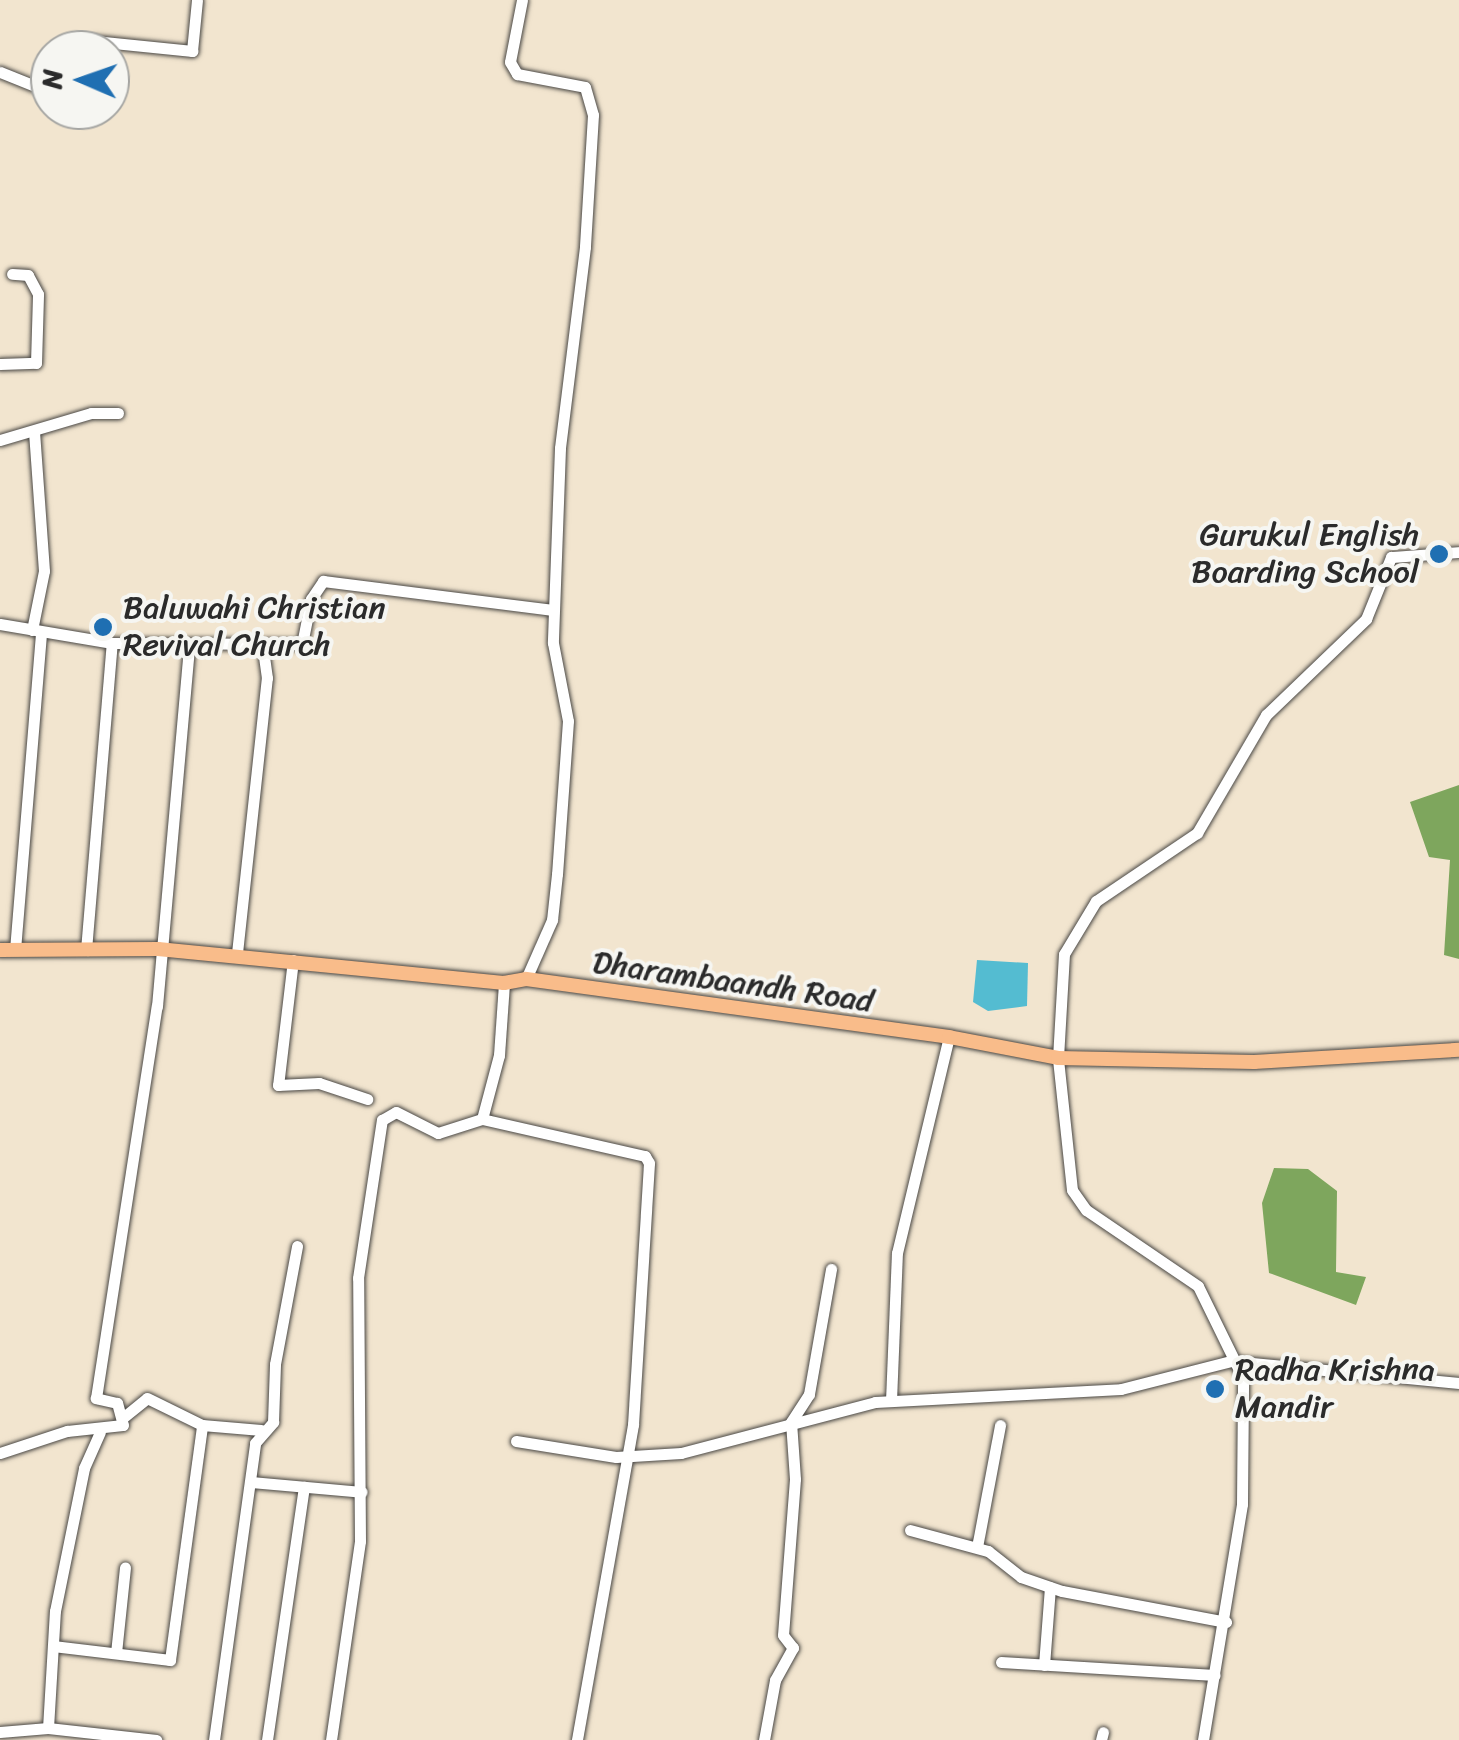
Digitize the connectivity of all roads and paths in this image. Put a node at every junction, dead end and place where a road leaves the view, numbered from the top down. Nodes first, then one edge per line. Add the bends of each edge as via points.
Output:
1 (198, 0) edge
2 (522, 0) edge
3 (130, 45) edge
4 (0, 72) edge
5 (30, 84) edge
6 (12, 274) dead end
7 (0, 364) edge
8 (118, 413) dead end
9 (34, 432) junction
10 (0, 440) edge
11 (1459, 552) edge
12 (552, 610) junction
13 (0, 624) edge
14 (37, 631) junction
15 (112, 643) junction
16 (189, 644) junction
17 (263, 648) junction
18 (158, 949) junction
19 (7, 950) edge
20 (86, 950) junction
21 (237, 953) junction
22 (293, 960) junction
23 (526, 979) junction
24 (504, 983) junction
25 (949, 1037) junction
26 (1459, 1050) edge
27 (1058, 1058) junction
28 (367, 1099) dead end
29 (482, 1118) junction
30 (297, 1246) dead end
31 (831, 1269) dead end
32 (1231, 1361) junction
33 (1459, 1383) edge
34 (890, 1401) junction
35 (125, 1416) junction
36 (791, 1422) junction
37 (202, 1425) junction
38 (1000, 1426) dead end
39 (261, 1430) junction
40 (100, 1432) junction
41 (516, 1442) dead end
42 (0, 1453) edge
43 (625, 1457) junction
44 (251, 1482) junction
45 (304, 1486) junction
46 (362, 1492) junction
47 (910, 1530) dead end
48 (978, 1547) junction
49 (125, 1566) dead end
50 (1050, 1587) junction
51 (1226, 1622) junction
52 (53, 1646) junction
53 (116, 1653) junction
54 (1000, 1662) dead end
55 (1044, 1665) junction
56 (1215, 1675) junction
57 (48, 1728) junction
58 (0, 1732) edge
59 (156, 1740) edge
60 (214, 1740) edge
61 (267, 1740) edge
62 (331, 1740) edge
63 (578, 1740) edge
64 (764, 1740) edge
65 (1203, 1740) edge

1 - 3 street via 192,51
2 - 12 street via 510,62 516,74 585,86 593,114 585,246 560,448
4 - 5 street
6 - 7 street via 28,276 38,294 36,364
8 - 9 street via 91,412
9 - 10 street
9 - 14 street via 44,571
11 - 27 street via 1391,556 1366,619 1266,715 1197,833 1096,901 1064,954
12 - 17 street via 323,581 311,599 302,644
12 - 23 street via 568,720 552,920
13 - 14 street
14 - 15 street
14 - 19 street
15 - 16 street
15 - 20 street
16 - 17 street
16 - 18 street
17 - 21 street via 267,678
18 - 20 main road, Dharambaandh Road
18 - 21 main road, Dharambaandh Road
18 - 35 street via 156,1006 96,1398 116,1403
19 - 20 main road, Dharambaandh Road
21 - 22 main road, Dharambaandh Road
22 - 24 main road, Dharambaandh Road
22 - 28 street via 278,1085 319,1083
23 - 24 main road, Dharambaandh Road
23 - 25 main road, Dharambaandh Road
24 - 29 street via 499,1055
25 - 27 main road, Dharambaandh Road
25 - 34 street via 898,1253
26 - 27 main road, Dharambaandh Road via 1254,1062
27 - 32 street via 1072,1190 1086,1210 1198,1286
29 - 43 street via 645,1156 649,1163 644,1297
29 - 46 street via 438,1134 396,1112 382,1120 358,1278
30 - 39 street via 275,1364 273,1422
31 - 36 street via 809,1394
32 - 33 street
32 - 34 street via 1121,1389
32 - 51 street via 1243,1378 1244,1435
34 - 36 street
35 - 37 street via 147,1398
35 - 40 street via 123,1425
36 - 43 street via 681,1453
36 - 64 street via 796,1479 784,1635 793,1648 776,1680
37 - 39 street
37 - 53 street via 170,1660
38 - 48 street
39 - 44 street
40 - 42 street via 67,1432
40 - 52 street via 80,1484
41 - 43 street
43 - 63 street
44 - 45 street
44 - 60 street
45 - 46 street
45 - 61 street
46 - 62 street
47 - 48 street
48 - 50 street via 1000,1556 1021,1577
49 - 53 street
50 - 51 street
50 - 55 street
51 - 56 street
52 - 53 street
52 - 57 street
54 - 55 street
55 - 56 street
56 - 65 street
57 - 58 street
57 - 59 street

